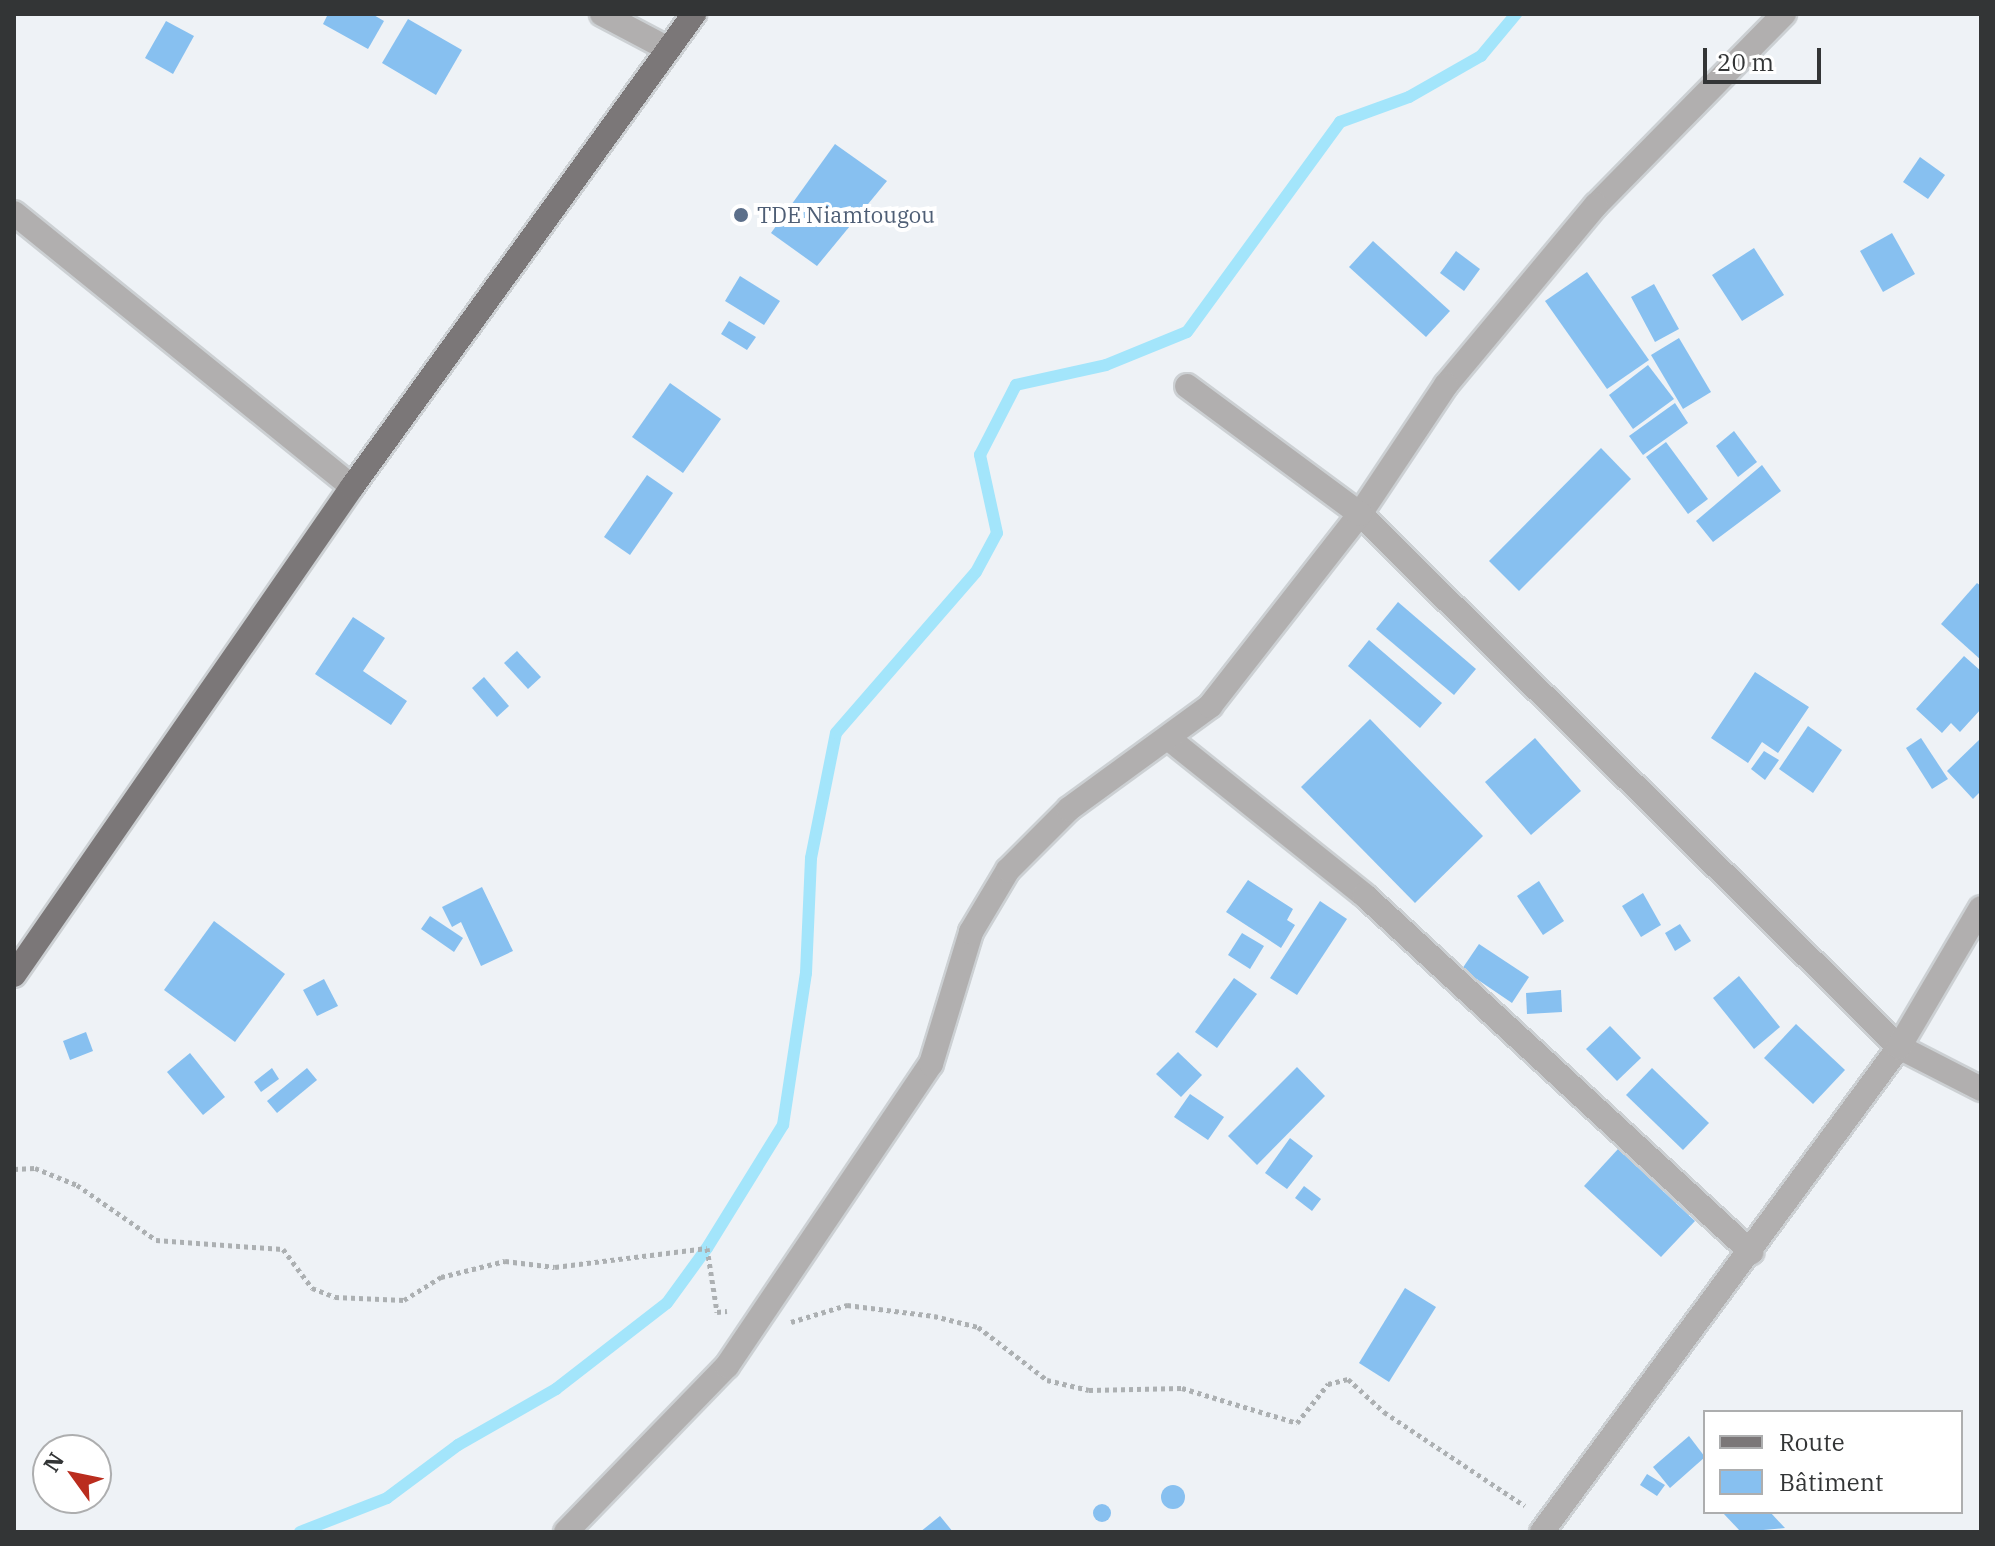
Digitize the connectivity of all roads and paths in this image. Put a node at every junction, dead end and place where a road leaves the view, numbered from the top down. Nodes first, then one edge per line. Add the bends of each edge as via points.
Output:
1 (602, 14) edge
2 (694, 14) edge
3 (1784, 14) edge
4 (668, 49) junction
5 (14, 213) edge
6 (1187, 386) dead end
7 (352, 487) junction
8 (1360, 514) junction
9 (1168, 738) junction
10 (1981, 908) edge
11 (14, 975) edge
12 (1899, 1047) junction
13 (1981, 1089) edge
14 (1751, 1252) junction
15 (566, 1532) edge
16 (1542, 1532) edge

1 - 4 street
2 - 4 main road
3 - 8 street via 1596,205 1446,385
4 - 7 main road
5 - 7 street
6 - 8 street
7 - 11 main road
8 - 9 street via 1210,706
8 - 12 street
9 - 14 street via 1364,895
9 - 15 street via 1069,809 1008,870 971,932 931,1064 727,1366
10 - 12 street
12 - 13 street
12 - 14 street
14 - 16 street

